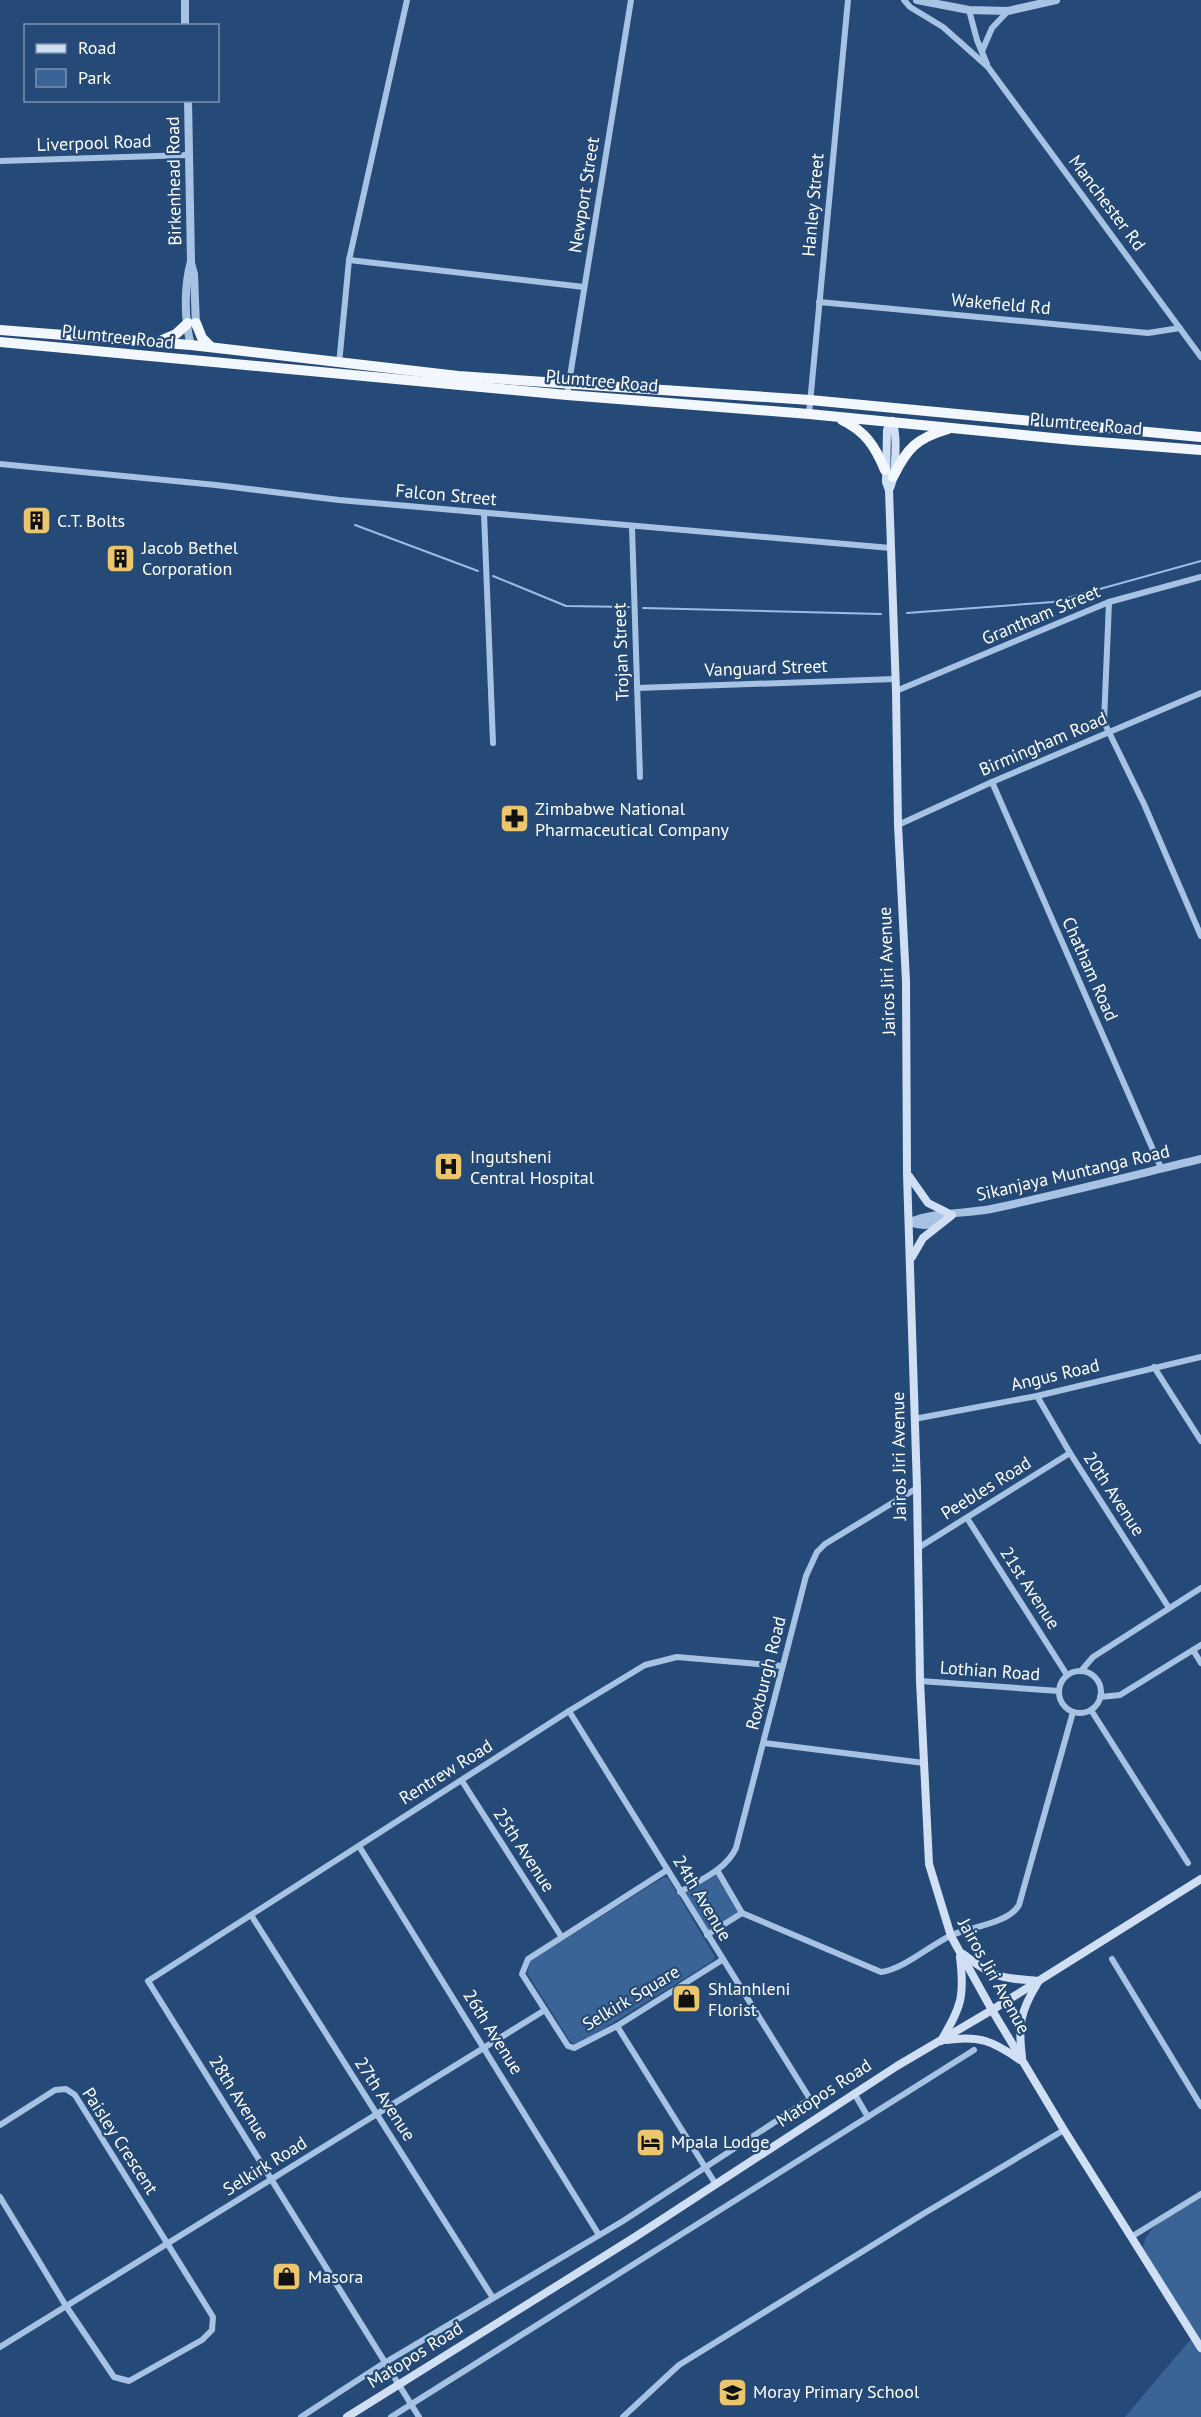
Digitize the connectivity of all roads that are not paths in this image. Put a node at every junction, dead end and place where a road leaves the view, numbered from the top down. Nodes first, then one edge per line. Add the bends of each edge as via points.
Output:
1 (184, 0) edge
2 (407, 0) edge
3 (630, 0) edge
4 (848, 0) edge
5 (904, 0) edge
6 (917, 0) edge
7 (1056, 0) edge
8 (969, 10) junction
9 (1008, 11) junction
10 (185, 24) edge
11 (982, 51) junction
12 (988, 67) junction
13 (188, 102) edge
14 (189, 155) junction
15 (0, 160) edge
16 (349, 260) junction
17 (584, 286) junction
18 (819, 302) junction
19 (192, 323) junction
20 (1180, 328) junction
21 (0, 330) edge
22 (0, 342) edge
23 (156, 342) junction
24 (1201, 344) edge
25 (191, 345) junction
26 (1192, 345) junction
27 (211, 347) junction
28 (1201, 357) edge
29 (170, 359) junction
30 (339, 361) junction
31 (214, 363) junction
32 (338, 373) junction
33 (568, 390) junction
34 (810, 400) junction
35 (872, 406) junction
36 (913, 411) junction
37 (809, 414) junction
38 (834, 416) junction
39 (892, 421) junction
40 (954, 428) junction
41 (1201, 437) edge
42 (1187, 448) junction
43 (1201, 450) edge
44 (1201, 457) edge
45 (0, 464) edge
46 (889, 473) junction
47 (484, 513) junction
48 (632, 527) junction
49 (891, 548) junction
50 (1201, 577) edge
51 (1109, 602) junction
52 (895, 679) junction
53 (637, 688) junction
54 (896, 691) junction
55 (1201, 693) edge
56 (1108, 733) junction
57 (493, 743) dead end
58 (640, 777) dead end
59 (992, 782) junction
60 (898, 825) junction
61 (1201, 936) edge
62 (1201, 1159) edge
63 (1161, 1168) junction
64 (907, 1174) junction
65 (952, 1215) junction
66 (910, 1222) junction
67 (910, 1260) junction
68 (1201, 1357) edge
69 (1154, 1367) junction
70 (1036, 1396) junction
71 (915, 1419) junction
72 (1201, 1441) edge
73 (1070, 1454) junction
74 (917, 1488) junction
75 (967, 1518) junction
76 (918, 1548) junction
77 (1201, 1588) edge
78 (1169, 1608) junction
79 (1201, 1645) edge
80 (1193, 1650) junction
81 (1201, 1663) edge
82 (782, 1666) junction
83 (1081, 1671) junction
84 (1067, 1675) junction
85 (920, 1681) junction
86 (1059, 1691) junction
87 (1100, 1696) junction
88 (1091, 1710) junction
89 (569, 1711) junction
90 (1073, 1712) junction
91 (764, 1743) junction
92 (924, 1763) junction
93 (462, 1781) junction
94 (359, 1846) junction
95 (1188, 1863) dead end
96 (667, 1870) junction
97 (717, 1870) junction
98 (1200, 1882) edge
99 (680, 1892) junction
100 (742, 1913) junction
101 (251, 1915) junction
102 (707, 1935) junction
103 (561, 1936) junction
104 (951, 1936) junction
105 (959, 1951) junction
106 (1112, 1959) dead end
107 (723, 1960) junction
108 (148, 1981) joint
109 (1039, 1981) junction
110 (545, 2010) junction
111 (992, 2010) junction
112 (617, 2026) junction
113 (941, 2041) junction
114 (484, 2046) junction
115 (974, 2050) dead end
116 (1023, 2062) junction
117 (854, 2093) junction
118 (1201, 2106) edge
119 (376, 2113) junction
120 (868, 2117) junction
121 (0, 2125) edge
122 (1064, 2130) junction
123 (705, 2168) junction
124 (272, 2181) junction
125 (715, 2183) junction
126 (1201, 2194) edge
127 (0, 2197) edge
128 (599, 2235) junction
129 (1131, 2237) junction
130 (169, 2244) junction
131 (493, 2298) junction
132 (66, 2306) junction
133 (0, 2347) edge
134 (1201, 2348) edge
135 (386, 2363) junction
136 (400, 2384) junction
137 (412, 2404) junction
138 (301, 2417) edge
139 (347, 2417) edge
140 (391, 2417) edge
141 (419, 2417) edge
142 (623, 2417) edge

1 - 10 street
2 - 16 street
3 - 17 street, Newport Street
4 - 18 street, Hanley Street
5 - 12 street via 943,27
6 - 8 street
7 - 9 street
8 - 9 street
8 - 11 street
9 - 11 street via 992,28
11 - 12 street
12 - 20 street, Manchester Rd
13 - 14 street, Birkenhead Road
14 - 15 street, Liverpool Road
14 - 19 street, Birkenhead Road
16 - 17 street
16 - 30 street
17 - 33 street, Newport Street
18 - 20 street, Wakefield Rd via 1148,333
18 - 34 street, Hanley Street
19 - 23 highway
19 - 25 street, Birkenhead Road
19 - 27 highway
20 - 26 street, Manchester Rd
21 - 23 highway, Plumtree Road
22 - 29 highway, Plumtree Road
23 - 25 highway, Plumtree Road
24 - 26 street
25 - 27 highway, Plumtree Road
25 - 29 highway
25 - 31 highway
26 - 28 street, Manchester Rd
27 - 30 highway, Plumtree Road
29 - 31 highway, Plumtree Road
30 - 32 street
30 - 33 highway, Plumtree Road
31 - 32 highway, Plumtree Road
32 - 33 highway, Plumtree Road
33 - 34 highway, Plumtree Road
33 - 37 highway, Plumtree Road
34 - 35 highway, Plumtree Road
34 - 37 street, Hanley Street
35 - 36 highway, Plumtree Road
35 - 39 highway
36 - 39 highway
36 - 41 highway, Plumtree Road
37 - 38 highway, Plumtree Road
38 - 39 highway, Plumtree Road
38 - 46 highway via 855,426 871,440
39 - 40 highway, Plumtree Road
39 - 46 main road via 887,430
40 - 42 highway, Plumtree Road
40 - 46 highway via 932,434 912,446
42 - 43 highway, Plumtree Road
42 - 44 highway
45 - 47 street, Falcon Street
46 - 49 main road, Jairos Jiri Avenue via 886,482
47 - 48 street, Falcon Street
47 - 57 street
48 - 49 street, Falcon Street
48 - 53 street, Trojan Street
49 - 52 main road, Jairos Jiri Avenue
50 - 51 street, Grantham Street
51 - 54 street, Grantham Street
51 - 56 street via 1103,710
52 - 53 street, Vanguard Street
52 - 54 main road, Jairos Jiri Avenue
53 - 58 street, Trojan Street
54 - 60 main road, Jairos Jiri Avenue
55 - 56 street, Birmingham Road
56 - 59 street, Birmingham Road
56 - 61 street via 1125,762
59 - 60 street, Birmingham Road
59 - 63 street, Chatham Road
60 - 64 main road, Jairos Jiri Avenue via 906,981
62 - 63 street, Sikanjaya Muntanga Road
63 - 65 street, Sikanjaya Muntanga Road
64 - 65 main road via 928,1203
64 - 66 main road, Jairos Jiri Avenue
65 - 66 street, Sikanjaya Muntanga Road
65 - 67 main road via 923,1238
66 - 67 main road, Jairos Jiri Avenue
67 - 71 main road, Jairos Jiri Avenue
68 - 69 street, Angus Road
69 - 70 street, Angus Road
69 - 72 street
70 - 71 street, Angus Road
70 - 73 street, 20th Avenue
71 - 74 main road, Jairos Jiri Avenue
73 - 75 street, Peebles Road
73 - 78 street, 20th Avenue
74 - 76 main road, Jairos Jiri Avenue
74 - 82 street, Roxburgh Road via 817,1552 806,1576
75 - 76 street, Peebles Road
75 - 84 street, 21st Avenue
76 - 85 main road, Jairos Jiri Avenue
77 - 78 street
78 - 83 street via 1093,1658
79 - 80 street
80 - 81 street
80 - 87 street via 1120,1695
82 - 89 street, Rentrew Road via 666,1658 645,1665
82 - 91 street, Roxburgh Road
83 - 84 street
83 - 87 street via 1096,1680
84 - 86 street
85 - 86 street, Lothian Road
85 - 92 main road, Jairos Jiri Avenue
86 - 90 street via 1062,1704
87 - 88 street
88 - 90 street
88 - 95 street
89 - 93 street, Rentrew Road
89 - 96 street, 24th Avenue
90 - 104 street via 1016,1910 1012,1915
91 - 92 street
91 - 97 street, Roxburgh Road via 736,1848
92 - 104 main road, Jairos Jiri Avenue via 929,1864
93 - 94 street, Rentrew Road
93 - 103 street, 25th Avenue
94 - 101 street, Rentrew Road
94 - 114 street, 26th Avenue
96 - 99 street, 24th Avenue
96 - 103 street, Selkirk Square
97 - 99 street, Roxburgh Road
97 - 100 street
98 - 109 main road, Matopos Road
99 - 102 street, 24th Avenue
100 - 102 street
100 - 104 street via 881,1972
101 - 108 street, Rentrew Road
101 - 119 street, 27th Avenue
102 - 107 street, 24th Avenue
103 - 110 street, Selkirk Square via 528,1959 522,1971
104 - 105 main road, Jairos Jiri Avenue
105 - 109 main road via 1000,1977
105 - 111 main road, Jairos Jiri Avenue
105 - 113 main road via 962,1998
106 - 118 street
107 - 112 street, Selkirk Square
107 - 123 street, 24th Avenue via 810,2099
108 - 124 street, 28th Avenue
109 - 111 main road, Matopos Road
109 - 116 main road via 1018,2030
110 - 112 street, Selkirk Square via 572,2048
110 - 114 street, Selkirk Road
111 - 113 main road, Matopos Road
111 - 116 main road, Jairos Jiri Avenue
112 - 123 street
113 - 116 main road via 988,2040
113 - 117 main road, Matopos Road
114 - 119 street, Selkirk Road
114 - 128 street, 26th Avenue
115 - 120 street
116 - 122 main road, Jairos Jiri Avenue
117 - 120 street
117 - 125 main road, Matopos Road
119 - 124 street, Selkirk Road
119 - 131 street, 27th Avenue
120 - 137 street
121 - 130 street, Paisley Crescent via 55,2090 70,2091
122 - 129 main road, Jairos Jiri Avenue
122 - 142 street via 679,2365
123 - 125 street
123 - 128 street
124 - 130 street, Selkirk Road
124 - 135 street, 28th Avenue
125 - 136 main road, Matopos Road
126 - 129 street
127 - 132 street
128 - 131 street
129 - 134 main road, Jairos Jiri Avenue
130 - 132 street, Selkirk Road
130 - 132 street via 213,2317 212,2330 202,2340 124,2382 110,2373
131 - 135 street
132 - 133 street, Selkirk Road
135 - 136 street, 28th Avenue
135 - 138 street
136 - 137 street, 28th Avenue
136 - 139 main road, Matopos Road
137 - 140 street
137 - 141 street, 28th Avenue

